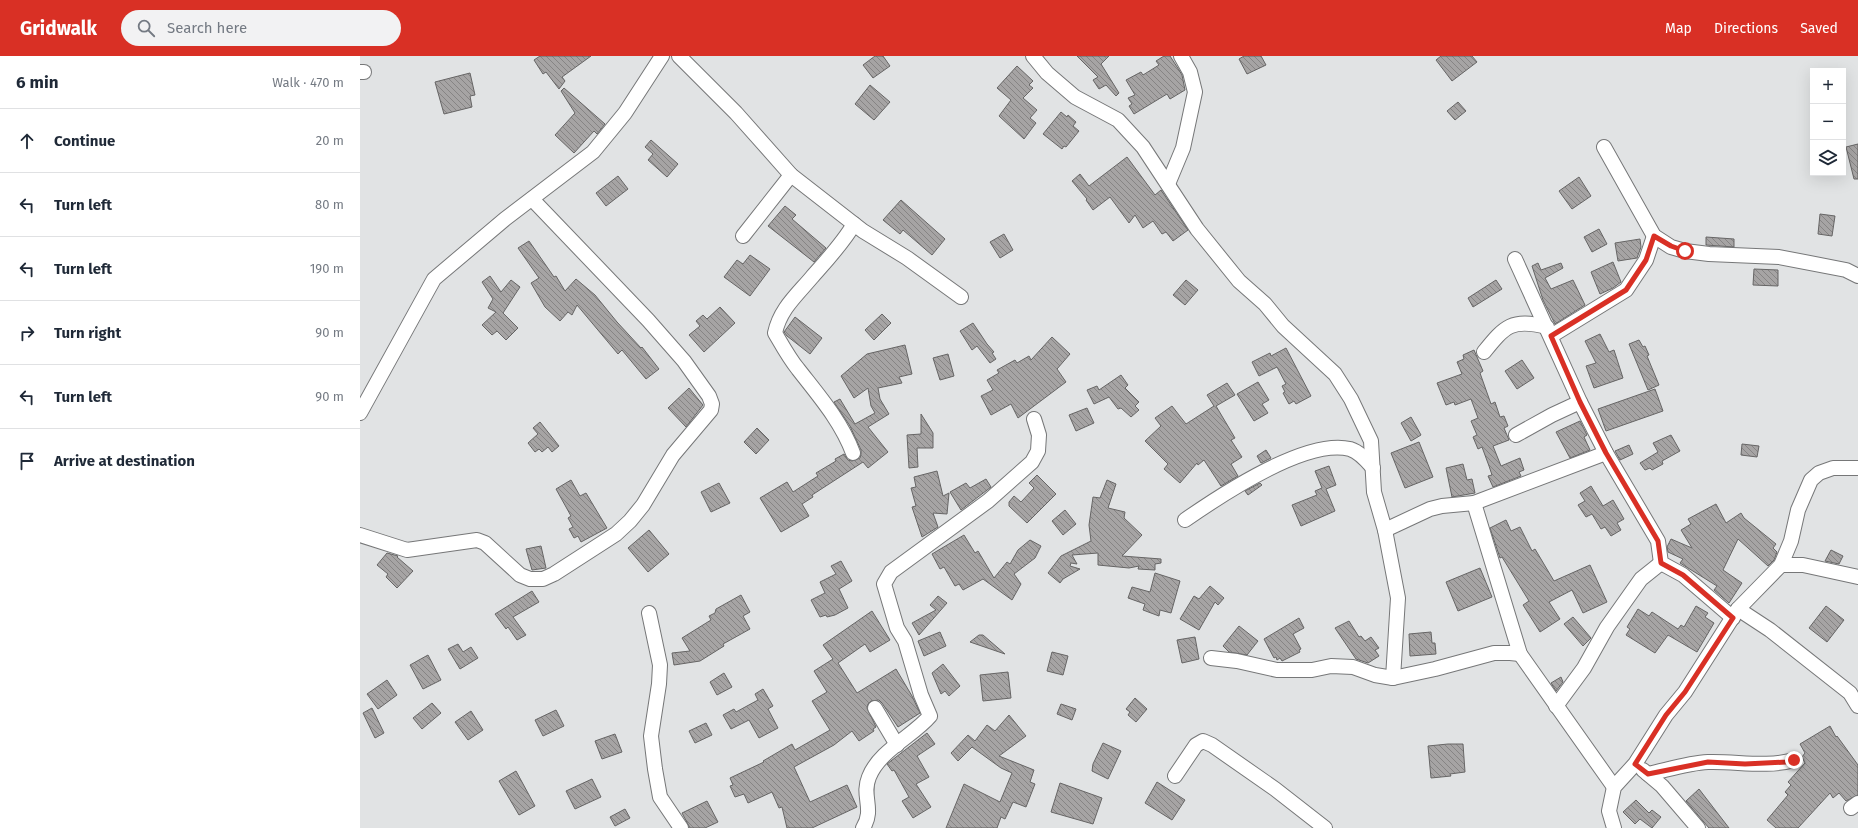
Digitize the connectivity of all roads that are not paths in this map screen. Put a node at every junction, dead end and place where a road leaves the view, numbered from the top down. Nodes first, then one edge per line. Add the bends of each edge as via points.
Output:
1 (662, 56) edge
2 (679, 56) edge
3 (1033, 56) edge
4 (1181, 56) edge
5 (1604, 147) dead end
6 (790, 175) junction
7 (1168, 184) junction
8 (532, 200) junction
9 (854, 224) junction
10 (743, 236) dead end
11 (1654, 236) junction
12 (1515, 259) dead end
13 (1858, 276) edge
14 (961, 297) dead end
15 (1549, 332) junction
16 (1484, 352) dead end
17 (1580, 402) junction
18 (360, 413) edge
19 (1034, 419) dead end
20 (1516, 435) dead end
21 (853, 453) dead end
22 (1606, 453) junction
23 (1373, 468) junction
24 (1858, 468) edge
25 (1474, 502) junction
26 (1185, 520) dead end
27 (1385, 530) junction
28 (360, 535) edge
29 (1661, 563) junction
30 (1781, 565) junction
31 (1858, 577) edge
32 (649, 613) dead end
33 (1736, 614) junction
34 (1520, 654) junction
35 (1211, 658) dead end
36 (1393, 678) junction
37 (1556, 706) junction
38 (1858, 706) edge
39 (875, 708) dead end
40 (897, 745) junction
41 (1794, 760) dead end
42 (1635, 764) junction
43 (1648, 774) junction
44 (1176, 776) dead end
45 (1614, 787) junction
46 (681, 828) edge
47 (863, 828) edge
48 (1325, 828) edge
49 (1614, 828) edge
50 (1698, 828) edge

1 - 8 street via 625,113 593,152
2 - 6 street via 736,113
3 - 7 street via 1047,73 1075,97 1118,120 1143,146
4 - 7 street via 1190,72 1195,92 1183,148
5 - 11 street
6 - 9 street
6 - 10 street
7 - 23 street via 1197,229 1239,281 1335,374 1351,399 1371,441
8 - 18 street via 434,278
8 - 28 street via 684,361 709,396 711,410 673,455 643,505 630,521 616,534 543,579 530,579 520,575 485,543 477,540 407,550
9 - 14 street
9 - 21 street via 846,238 788,304 777,322 775,333 797,367 832,412
11 - 13 street via 1685,251 1779,257 1846,270
11 - 15 street via 1646,260 1626,290
12 - 15 street
15 - 16 street via 1531,323 1518,323 1509,326 1498,335
15 - 17 street
17 - 20 street
17 - 22 street
19 - 40 street via 1039,435 1038,451 1032,462 988,501 904,560 887,577 884,584 897,628 905,641 930,716
22 - 25 street
22 - 29 street via 1658,541
23 - 26 street via 1351,449 1332,447 1305,453 1249,480
23 - 27 street via 1374,492
24 - 30 street via 1833,468 1819,473 1811,480 1798,510
25 - 27 street via 1430,509
25 - 34 street
27 - 36 street via 1398,598
29 - 33 street via 1683,575
29 - 37 street via 1641,579 1607,627 1584,668
30 - 31 street via 1803,565
30 - 33 street
32 - 46 street via 660,664 651,736 655,770 660,797
33 - 38 street via 1770,630 1850,693
33 - 42 street
34 - 36 street via 1494,653
34 - 37 street
35 - 36 street via 1277,670 1353,667
37 - 45 street
39 - 40 street
40 - 47 street via 873,769 868,778 866,791 869,819
41 - 43 street via 1745,764 1708,762
42 - 43 street
42 - 45 street
43 - 50 street via 1662,786
44 - 48 street via 1196,745 1203,741 1274,789
45 - 49 street via 1609,811

